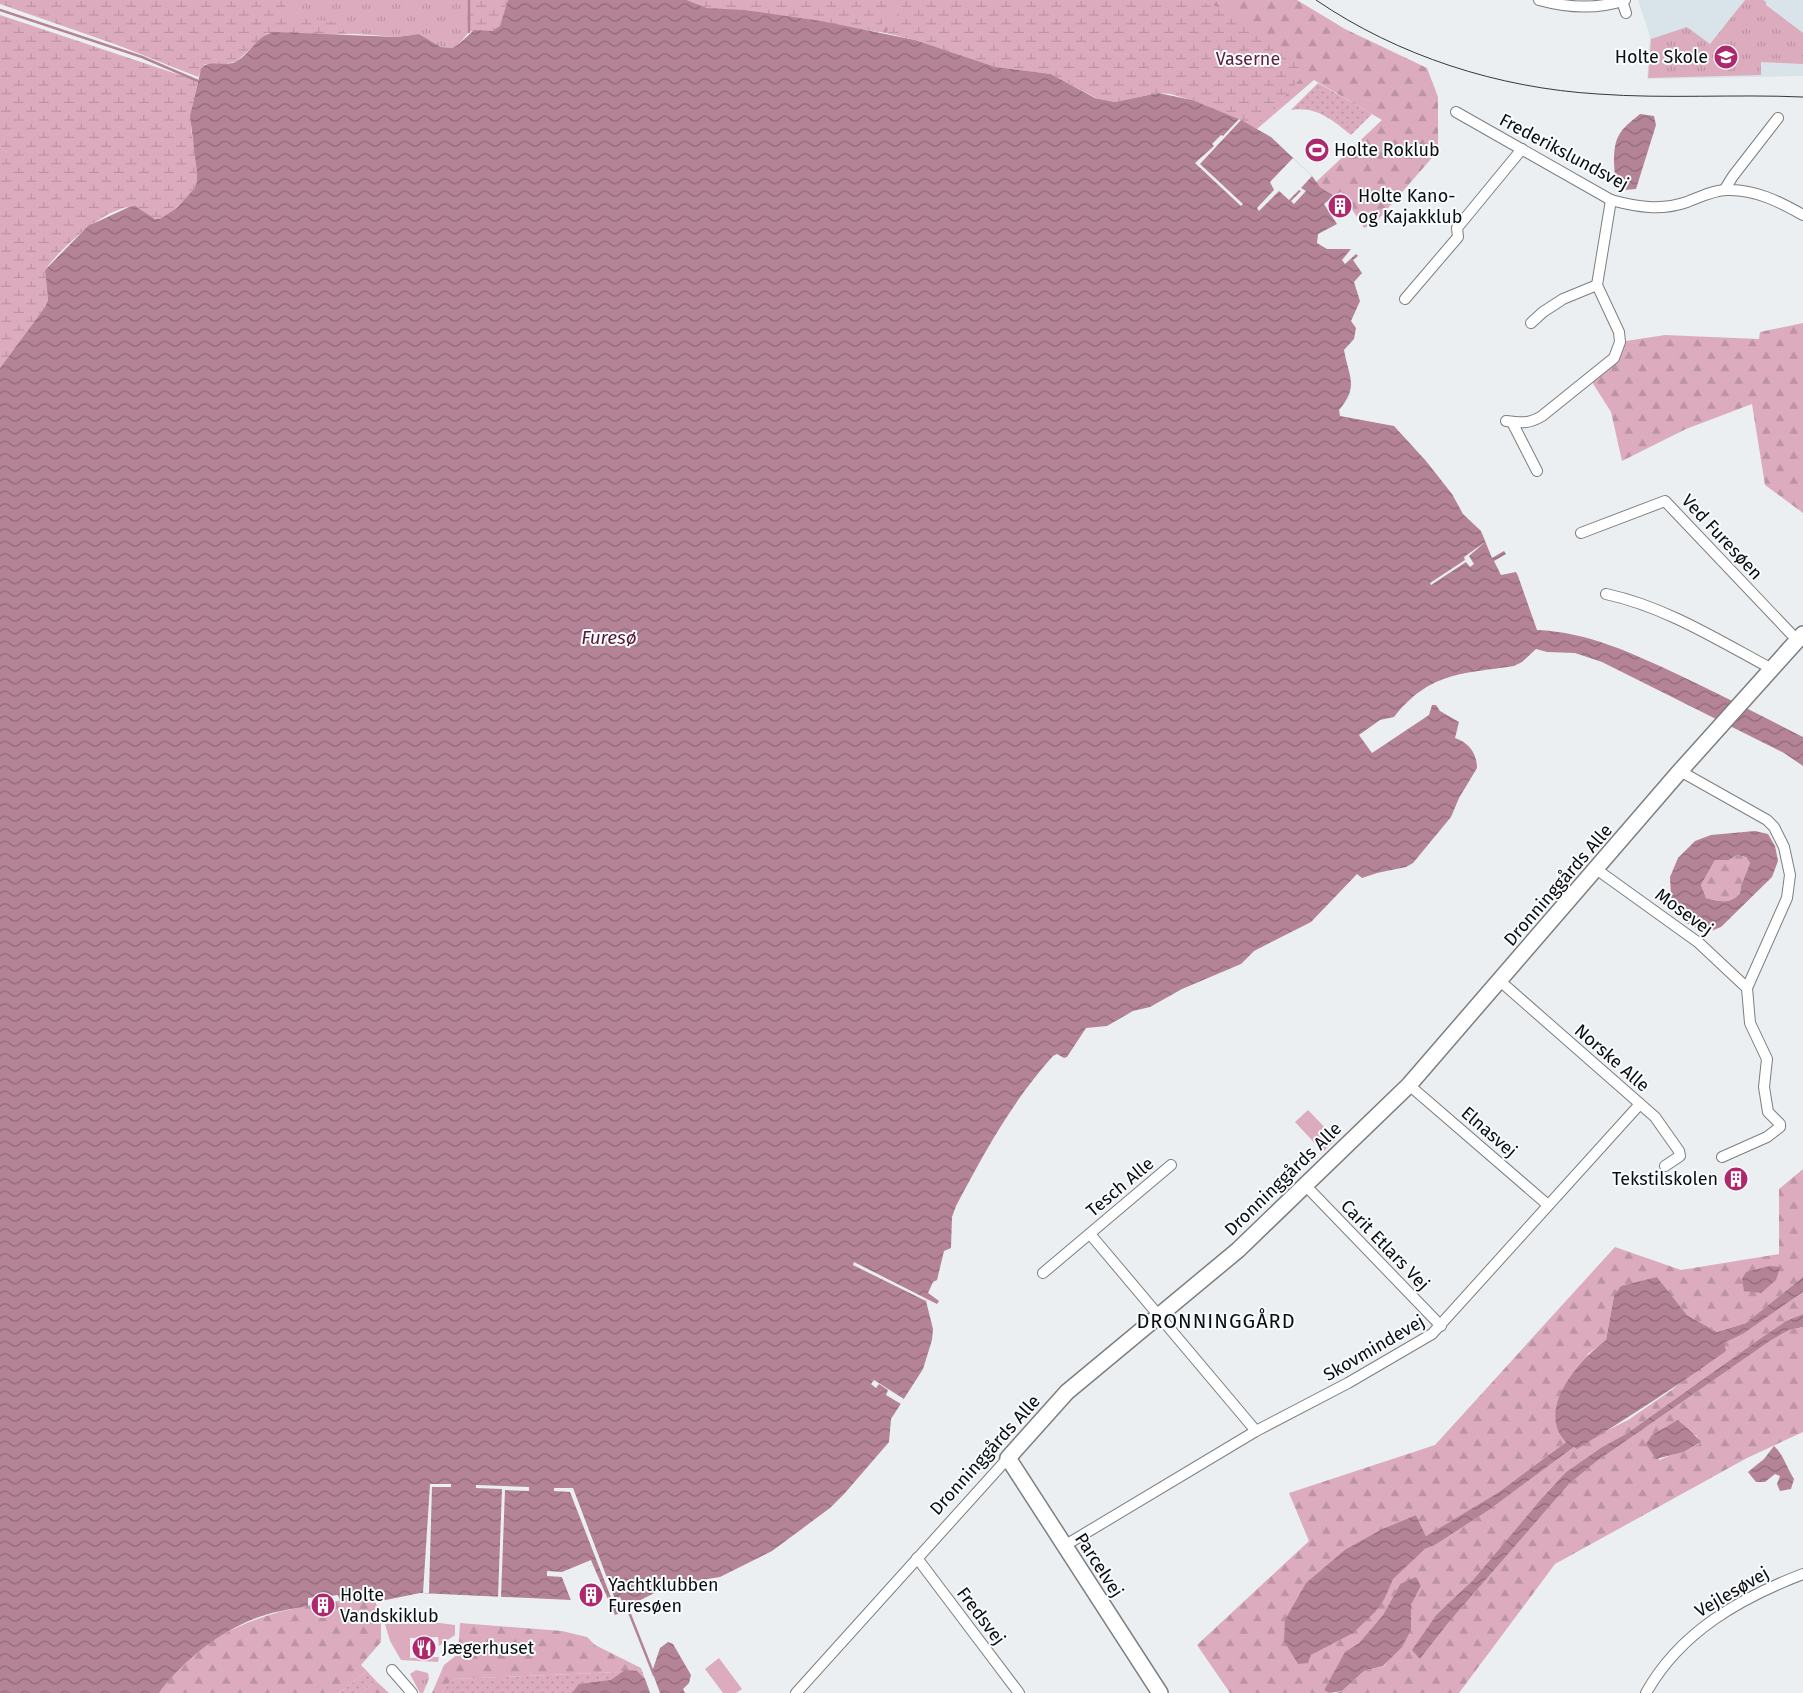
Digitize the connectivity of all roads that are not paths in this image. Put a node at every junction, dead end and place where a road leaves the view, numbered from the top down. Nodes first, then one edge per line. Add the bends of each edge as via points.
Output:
1 (1538, 0) edge
2 (1624, 0) edge
3 (1626, 13) dead end
4 (1456, 112) dead end
5 (1778, 118) dead end
6 (1522, 149) junction
7 (1725, 190) junction
8 (1611, 200) junction
9 (1803, 215) edge
10 (1597, 285) junction
11 (1405, 299) dead end
12 (1531, 323) dead end
13 (1537, 471) dead end
14 (1581, 533) dead end
15 (1606, 594) dead end
16 (1800, 637) edge
17 (1772, 669) junction
18 (1680, 771) junction
19 (1596, 869) junction
20 (1500, 981) junction
21 (1747, 988) junction
22 (1409, 1085) junction
23 (1640, 1104) junction
24 (1722, 1157) dead end
25 (1171, 1165) dead end
26 (1665, 1166) dead end
27 (1305, 1185) junction
28 (1548, 1205) junction
29 (1090, 1234) junction
30 (1043, 1273) dead end
31 (1158, 1315) junction
32 (1441, 1326) junction
33 (1256, 1432) junction
34 (1008, 1458) junction
35 (1064, 1546) junction
36 (917, 1558) junction
37 (1803, 1574) edge
38 (392, 1670) dead end
39 (412, 1693) edge
40 (796, 1693) edge
41 (1019, 1693) edge
42 (1160, 1693) edge
43 (1646, 1693) edge

1 - 2 street via 1576,7 1610,5
2 - 3 street
4 - 6 street, Frederikslundsvej
5 - 7 street
6 - 8 street, Frederikslundsvej
6 - 11 street via 1457,228 1458,236
7 - 8 street, Frederikslundsvej via 1665,207 1639,207
7 - 9 street, Frederikslundsvej via 1758,194
8 - 10 street
10 - 12 street via 1563,299
10 - 13 street via 1619,332 1620,342 1614,358 1542,416 1532,422 1509,422
14 - 16 street, Ved Furesøen via 1665,501
15 - 17 street via 1636,600 1663,611
16 - 17 street, Dronninggårds Alle
17 - 18 street, Dronninggårds Alle
18 - 19 street, Dronninggårds Alle
18 - 21 street via 1767,820 1784,848 1790,876 1787,898
19 - 20 street, Dronninggårds Alle
19 - 21 street, Mosevej via 1699,943
20 - 22 street, Dronninggårds Alle
20 - 23 street, Norske Alle
21 - 24 street via 1750,1022 1767,1059 1764,1087 1768,1112 1780,1124 1779,1130 1767,1137
22 - 27 street, Dronninggårds Alle
22 - 28 street, Elnasvej
23 - 26 street, Norske Alle via 1655,1117 1679,1151 1680,1156
23 - 28 street, Skovmindevej
25 - 29 street, Tesch Alle
27 - 31 street, Dronninggårds Alle via 1238,1250
27 - 32 street, Carit Etlars Vej
28 - 32 street, Skovmindevej
29 - 30 street, Tesch Alle
29 - 31 street, Tesch Alle
31 - 33 street, Tesch Alle
31 - 34 street, Dronninggårds Alle via 1067,1392
32 - 33 street, Skovmindevej via 1348,1383
33 - 35 street, Skovmindevej
34 - 35 street, Parcelvej
34 - 36 street, Dronninggårds Alle
35 - 42 street, Parcelvej
36 - 40 street, Dronninggårds Alle
36 - 41 street, Fredsvej
37 - 43 street, Vejlesøvej via 1739,1604 1702,1627 1669,1659
38 - 39 street

